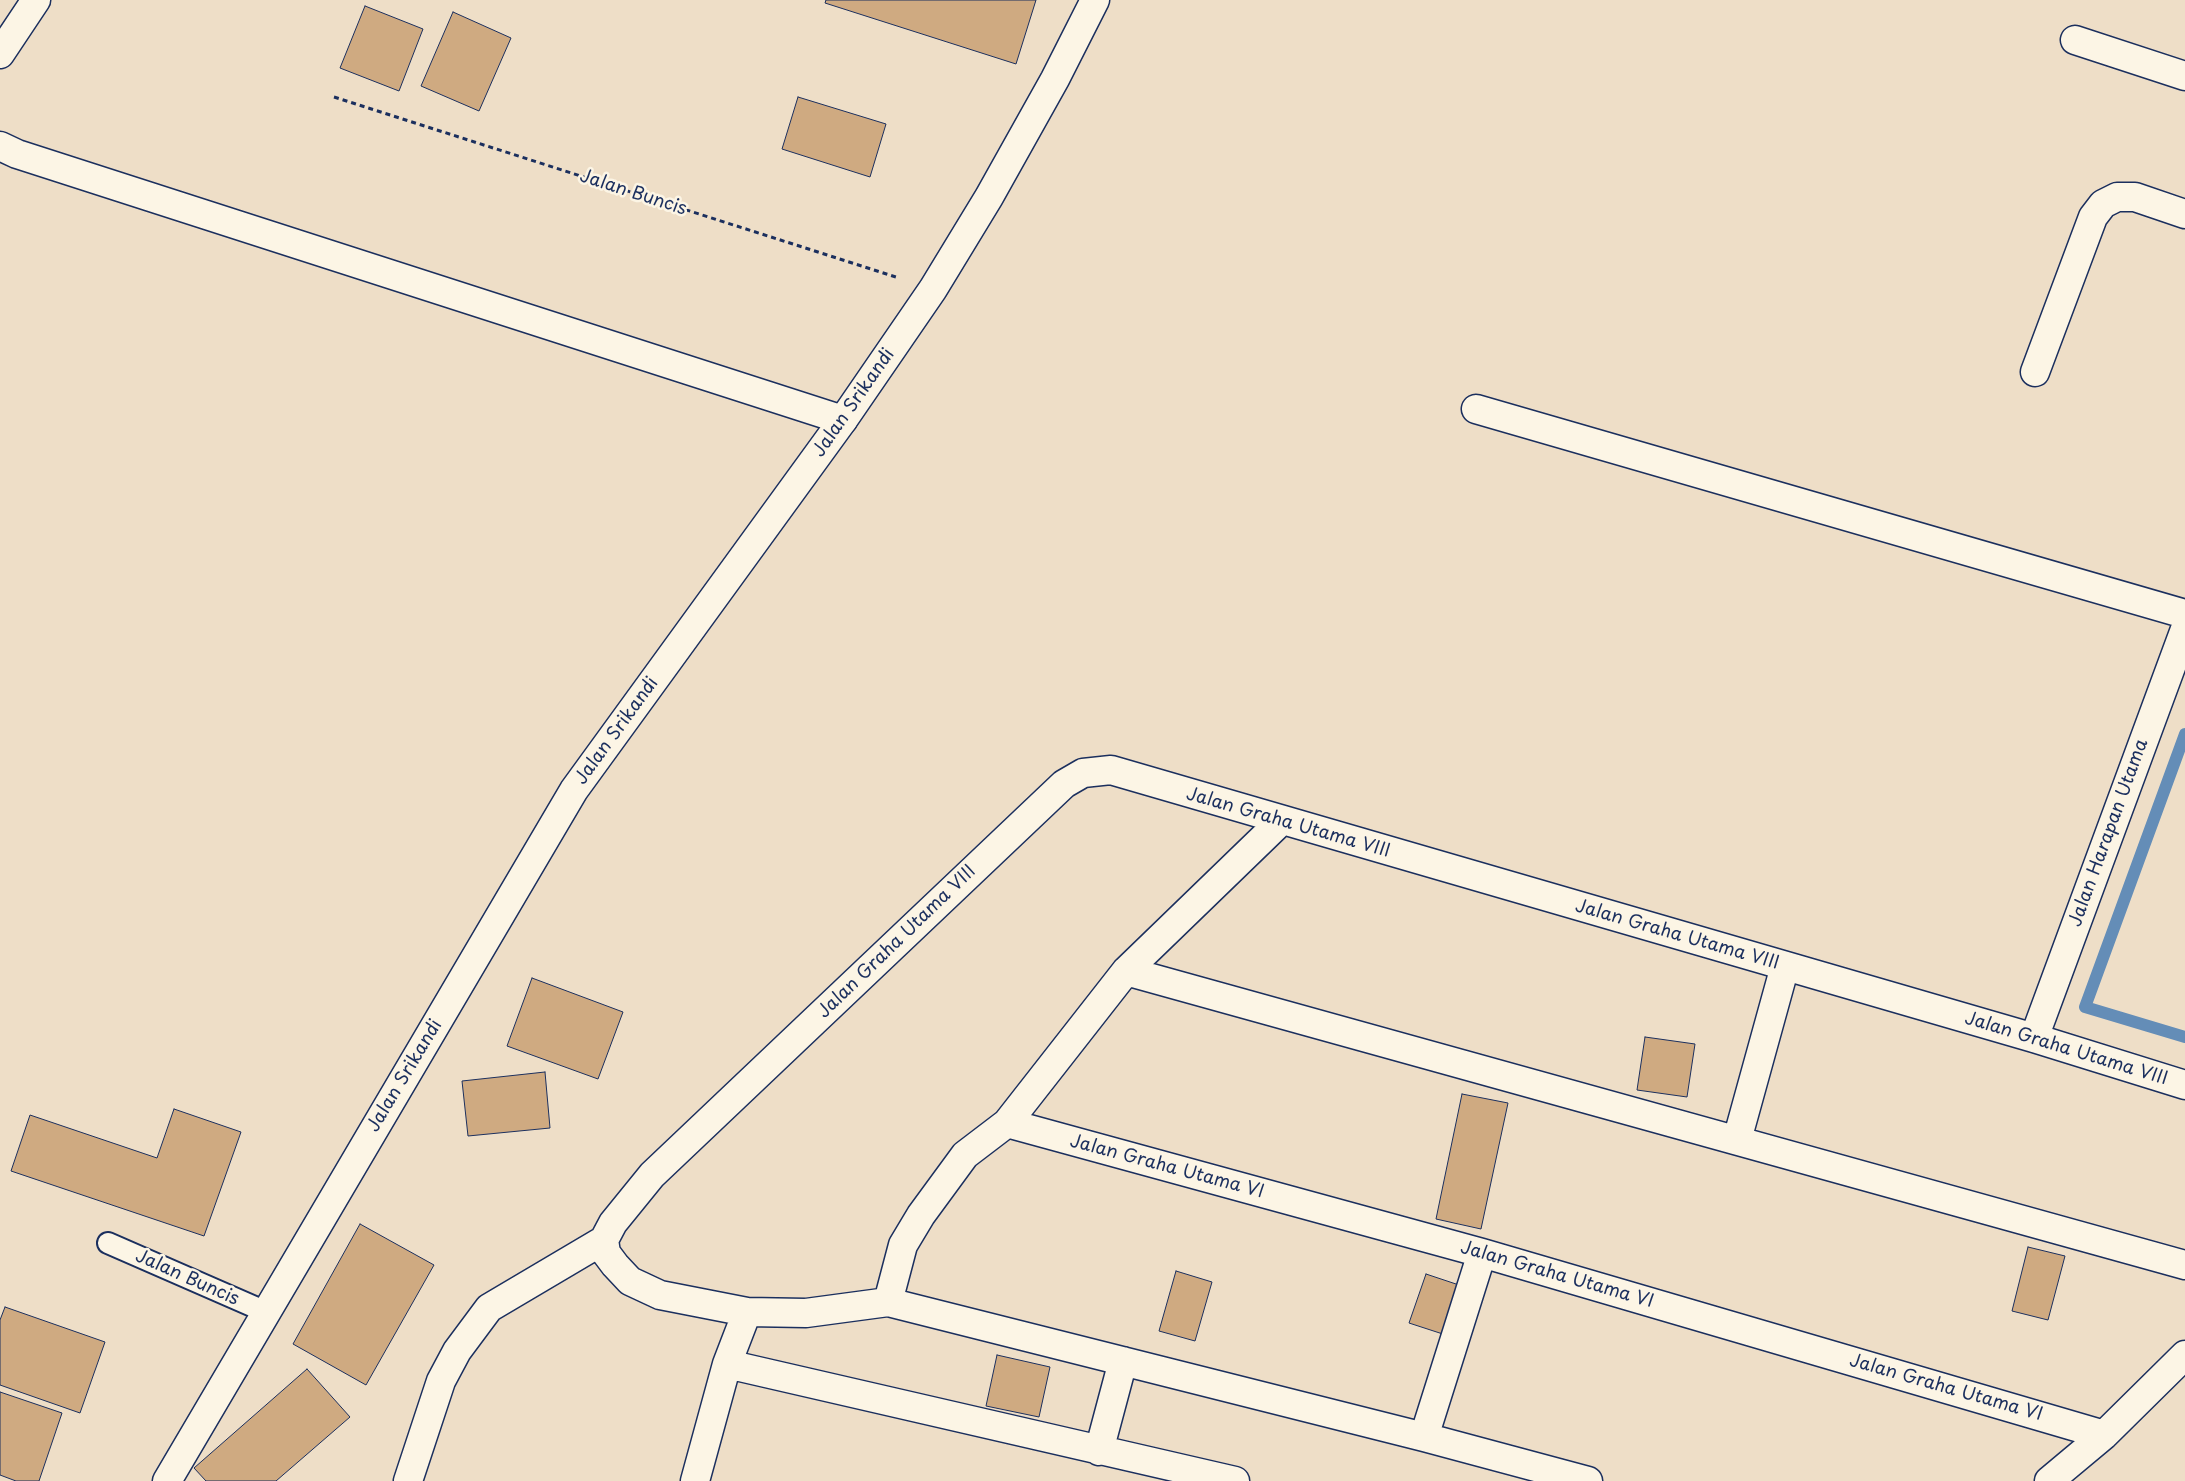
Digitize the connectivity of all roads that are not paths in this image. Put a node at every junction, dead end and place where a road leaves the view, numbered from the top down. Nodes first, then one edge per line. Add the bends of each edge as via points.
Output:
1 (36, 0) edge
2 (1088, 2) edge
3 (2075, 40) dead end
4 (0, 54) edge
5 (2185, 76) edge
6 (9, 150) edge
7 (2185, 214) edge
8 (2035, 372) dead end
9 (1476, 409) dead end
10 (843, 420) junction
11 (2185, 614) edge
12 (2185, 628) edge
13 (1280, 821) junction
14 (1785, 966) junction
15 (1126, 971) junction
16 (2034, 1038) junction
17 (2185, 1085) edge
18 (1008, 1123) junction
19 (1737, 1140) junction
20 (604, 1240) junction
21 (108, 1243) dead end
22 (1482, 1253) junction
23 (2185, 1266) edge
24 (888, 1302) junction
25 (266, 1312) junction
26 (747, 1312) junction
27 (2185, 1355) edge
28 (1124, 1362) junction
29 (727, 1364) junction
30 (2104, 1434) junction
31 (1424, 1437) junction
32 (1099, 1451) junction
33 (1537, 1474) edge
34 (1224, 1480) edge
35 (167, 1481) edge
36 (408, 1481) edge
37 (695, 1481) edge
38 (1588, 1481) edge
39 (2049, 1481) edge

1 - 4 street
2 - 10 street, Jalan Srikandi via 1055,80 989,198 933,289
3 - 5 street
6 - 10 street
7 - 8 street via 2134,197 2116,197 2103,204 2093,217
9 - 11 street
10 - 25 street, Jalan Srikandi via 574,790
12 - 16 street, Jalan Harapan Utama
13 - 14 street, Jalan Graha Utama VIII
13 - 15 street
13 - 20 street, Jalan Graha Utama VIII via 1111,770 1084,773 1064,784 652,1174 613,1223
14 - 16 street, Jalan Graha Utama VIII
14 - 19 street
15 - 18 street
15 - 19 street
16 - 17 street, Jalan Graha Utama VIII
18 - 22 street, Jalan Graha Utama VI
18 - 24 street via 966,1155 921,1215 904,1245
19 - 23 street
20 - 26 street via 606,1253 630,1281 660,1295
20 - 36 street via 489,1308 457,1351 441,1381
21 - 25 lane, Jalan Buncis
22 - 30 street, Jalan Graha Utama VI
22 - 31 street
24 - 26 street via 806,1313
24 - 28 street
25 - 35 street, Jalan Srikandi
26 - 29 street
27 - 30 street
28 - 31 street
28 - 32 street
29 - 32 street
29 - 37 street
30 - 39 street
31 - 33 street
32 - 34 street
33 - 38 street

